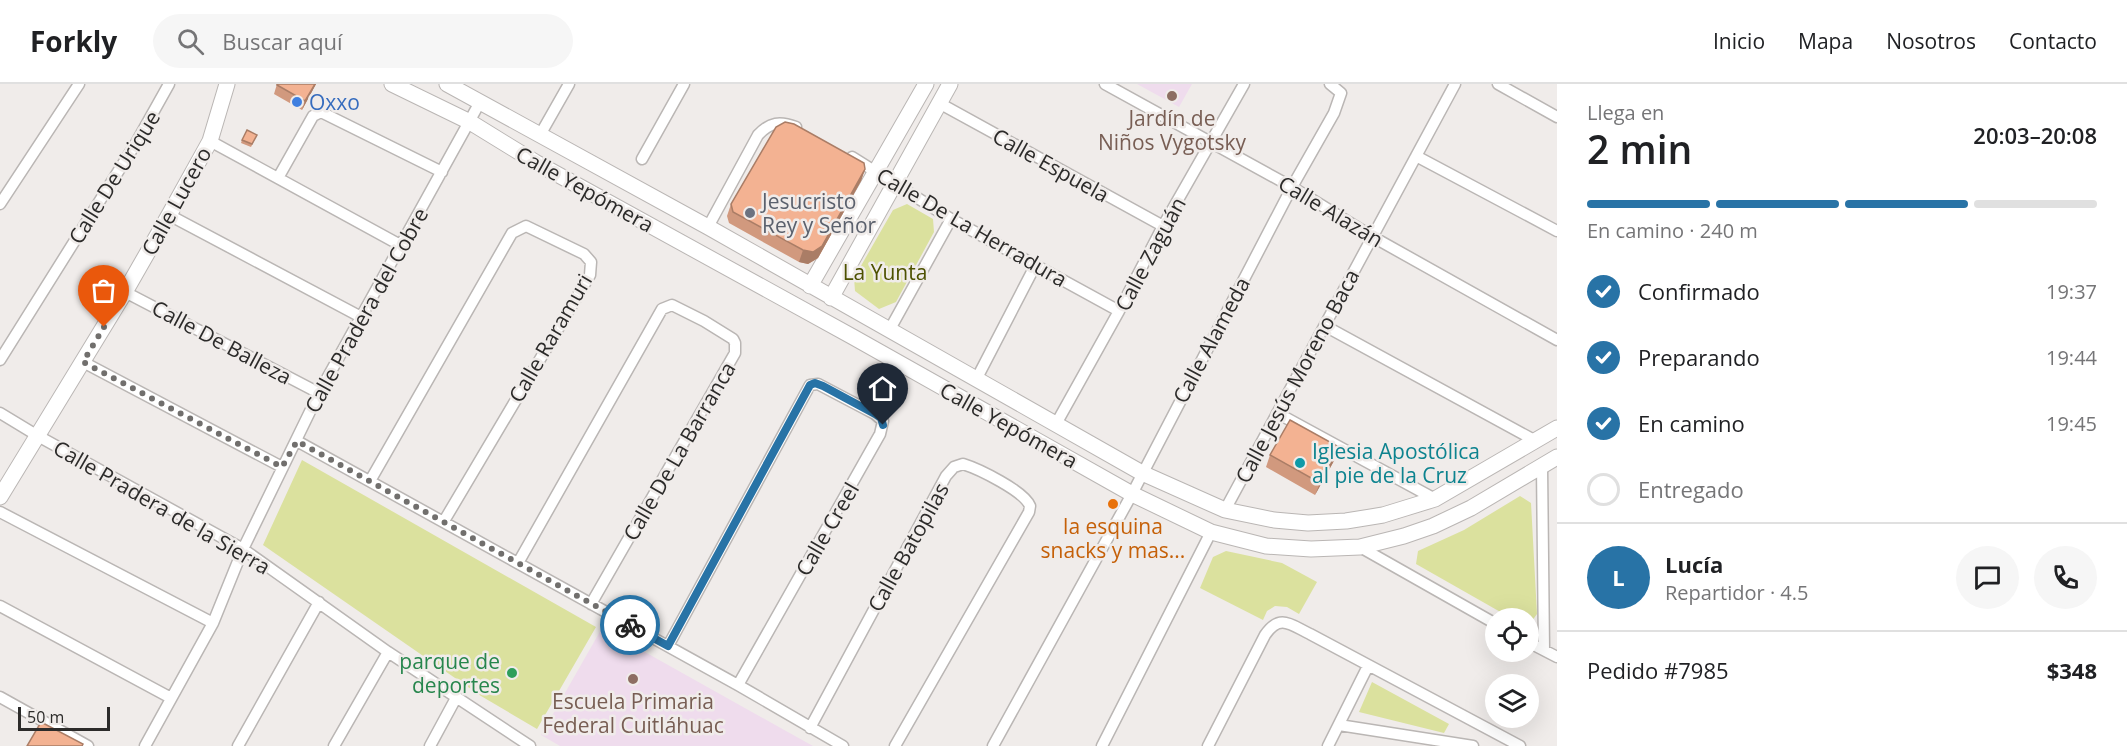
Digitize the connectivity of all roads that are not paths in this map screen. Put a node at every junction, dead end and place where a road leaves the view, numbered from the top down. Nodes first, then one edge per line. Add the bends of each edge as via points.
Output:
1 (79, 84) edge
2 (169, 84) edge
3 (227, 84) edge
4 (392, 84) edge
5 (569, 84) edge
6 (684, 84) edge
7 (950, 84) edge
8 (1105, 84) edge
9 (1244, 84) edge
10 (1330, 84) edge
11 (1455, 84) edge
12 (1498, 84) edge
13 (454, 85) edge
14 (920, 86) edge
15 (480, 102) junction
16 (939, 103) junction
17 (1557, 117) edge
18 (470, 122) junction
19 (806, 132) edge
20 (540, 135) junction
21 (210, 141) junction
22 (1211, 143) junction
23 (839, 150) edge
24 (1416, 156) junction
25 (642, 159) dead end
26 (876, 170) junction
27 (442, 172) junction
28 (278, 178) junction
29 (894, 183) junction
30 (1292, 187) junction
31 (0, 204) edge
32 (169, 215) junction
33 (951, 219) junction
34 (1163, 226) junction
35 (708, 227) junction
36 (1557, 231) edge
37 (1373, 237) junction
38 (402, 246) junction
39 (1035, 266) junction
40 (810, 286) junction
41 (125, 292) junction
42 (831, 298) junction
43 (1119, 311) junction
44 (361, 317) junction
45 (1325, 326) junction
46 (890, 329) junction
47 (1557, 340) edge
48 (0, 360) edge
49 (83, 362) junction
50 (976, 378) junction
51 (319, 393) junction
52 (0, 413) edge
53 (1277, 413) junction
54 (1056, 424) junction
55 (1557, 428) edge
56 (38, 436) junction
57 (1534, 440) junction
58 (297, 441) junction
59 (1557, 457) edge
60 (1542, 466) junction
61 (282, 467) junction
62 (1142, 473) junction
63 (370, 481) junction
64 (1132, 494) junction
65 (0, 497) edge
66 (1435, 499) junction
67 (1225, 510) junction
68 (0, 512) edge
69 (444, 521) junction
70 (1211, 532) junction
71 (1360, 547) junction
72 (243, 549) junction
73 (518, 563) junction
74 (319, 602) junction
75 (591, 604) junction
76 (0, 606) edge
77 (1485, 618) edge
78 (213, 623) junction
79 (668, 646) junction
80 (1539, 648) edge
81 (1544, 650) junction
82 (388, 651) junction
83 (1557, 657) edge
84 (1368, 666) junction
85 (738, 685) junction
86 (0, 697) edge
87 (171, 698) junction
88 (456, 698) junction
89 (1339, 725) junction
90 (810, 728) junction
91 (88, 746) edge
92 (145, 746) edge
93 (238, 746) edge
94 (334, 746) edge
95 (430, 746) edge
96 (530, 746) edge
97 (843, 746) edge
98 (895, 746) edge
99 (993, 746) edge
100 (1102, 746) edge
101 (1208, 746) edge
102 (1328, 746) edge
103 (1473, 746) edge
104 (1520, 746) edge

1 - 31 street
2 - 48 street, Calle De Urique
3 - 21 main road, Calle Lucero
4 - 18 main road, Calle Yepómera
5 - 20 street
6 - 25 street
7 - 16 main road
8 - 22 street, Calle Alazán
9 - 22 street, Calle Zaguán
10 - 30 street, Calle Alameda via 1341,93 1339,102
11 - 24 street, Calle Jesús Moreno Baca
12 - 17 street
13 - 15 main road, Calle Yepómera
14 - 26 main road
15 - 18 street, Calle Pradera del Cobre
15 - 20 main road, Calle Yepómera
16 - 29 main road
16 - 34 street, Calle Espuela
18 - 27 street, Calle Pradera del Cobre
18 - 64 main road, Calle Yepómera via 535,162
19 - 35 street via 782,123 765,128
20 - 35 main road, Calle Yepómera
21 - 28 street
21 - 32 main road, Calle Lucero
22 - 30 street, Calle Alazán
22 - 34 street, Calle Zaguán
23 - 26 street, Calle De La Herradura
24 - 36 street
24 - 37 street, Calle Jesús Moreno Baca
26 - 29 street, Calle De La Herradura
26 - 40 main road
27 - 28 street via 321,112 314,116
27 - 38 street, Calle Pradera del Cobre
28 - 38 street
29 - 33 street, Calle De La Herradura
29 - 42 main road
30 - 37 street, Calle Alazán
30 - 62 street, Calle Alameda
32 - 41 main road, Calle Lucero
32 - 44 street
33 - 39 street, Calle De La Herradura
33 - 46 street
34 - 43 street, Calle Zaguán
35 - 40 main road, Calle Yepómera
37 - 45 street, Calle Jesús Moreno Baca
37 - 47 street, Calle Alazán
38 - 44 street, Calle Pradera del Cobre
39 - 43 street, Calle De La Herradura
39 - 50 street
40 - 42 main road, Calle Yepómera
41 - 49 main road, Calle Lucero
41 - 51 street, Calle De Balleza
42 - 46 main road, Calle Yepómera
43 - 54 street, Calle Zaguán
44 - 51 street, Calle Pradera del Cobre
45 - 53 street, Calle Jesús Moreno Baca
45 - 57 street
46 - 50 main road, Calle Yepómera
49 - 56 main road, Calle Lucero
49 - 61 street
50 - 54 main road, Calle Yepómera
51 - 58 street, Calle Pradera del Cobre
52 - 56 street, Calle Pradera de la Sierra
53 - 66 street
53 - 67 street, Calle Jesús Moreno Baca
54 - 62 main road, Calle Yepómera
55 - 57 main road, Calle Yepómera
56 - 65 main road, Calle Lucero
56 - 72 street, Calle Pradera de la Sierra
57 - 66 main road, Calle Yepómera
58 - 61 street, Calle Pradera del Cobre
58 - 63 street
59 - 60 main road, Calle Yepómera
60 - 71 main road, Calle Yepómera via 1433,526
60 - 81 street
61 - 72 street, Calle Pradera del Cobre
62 - 64 street, Calle Alameda
62 - 67 main road, Calle Yepómera
63 - 69 street
63 - 69 street, Calle Raramuri via 512,233 526,226 584,254 591,262 590,275
64 - 70 main road, Calle Yepómera
64 - 99 street, Calle Alameda
66 - 67 main road, Calle Yepómera via 1383,515 1308,523
68 - 78 street
69 - 73 street
70 - 71 main road, Calle Yepómera via 1266,546
70 - 100 street
71 - 77 street
72 - 74 street, Calle Pradera de la Sierra
72 - 78 street, Calle Pradera del Cobre
73 - 75 street
73 - 75 street, Calle De La Barranca via 662,309 672,306 704,321 733,339 735,353
74 - 82 street, Calle Pradera de la Sierra
74 - 93 street
75 - 79 street
76 - 87 street
78 - 87 street, Calle Pradera del Cobre
79 - 85 street
79 - 85 street, Calle Creel via 810,385 818,384 875,414 883,422 880,434
80 - 81 street
81 - 83 street
82 - 88 street, Calle Pradera de la Sierra
82 - 94 street
84 - 89 street
84 - 101 street via 1290,624 1277,622 1265,635
84 - 104 street
85 - 90 street
86 - 91 street
87 - 92 street, Calle Pradera del Cobre
88 - 95 street
88 - 96 street, Calle Pradera de la Sierra
89 - 102 street
89 - 103 street
90 - 97 street
90 - 98 street, Calle Batopilas via 946,476 963,464 1025,498 1029,512

